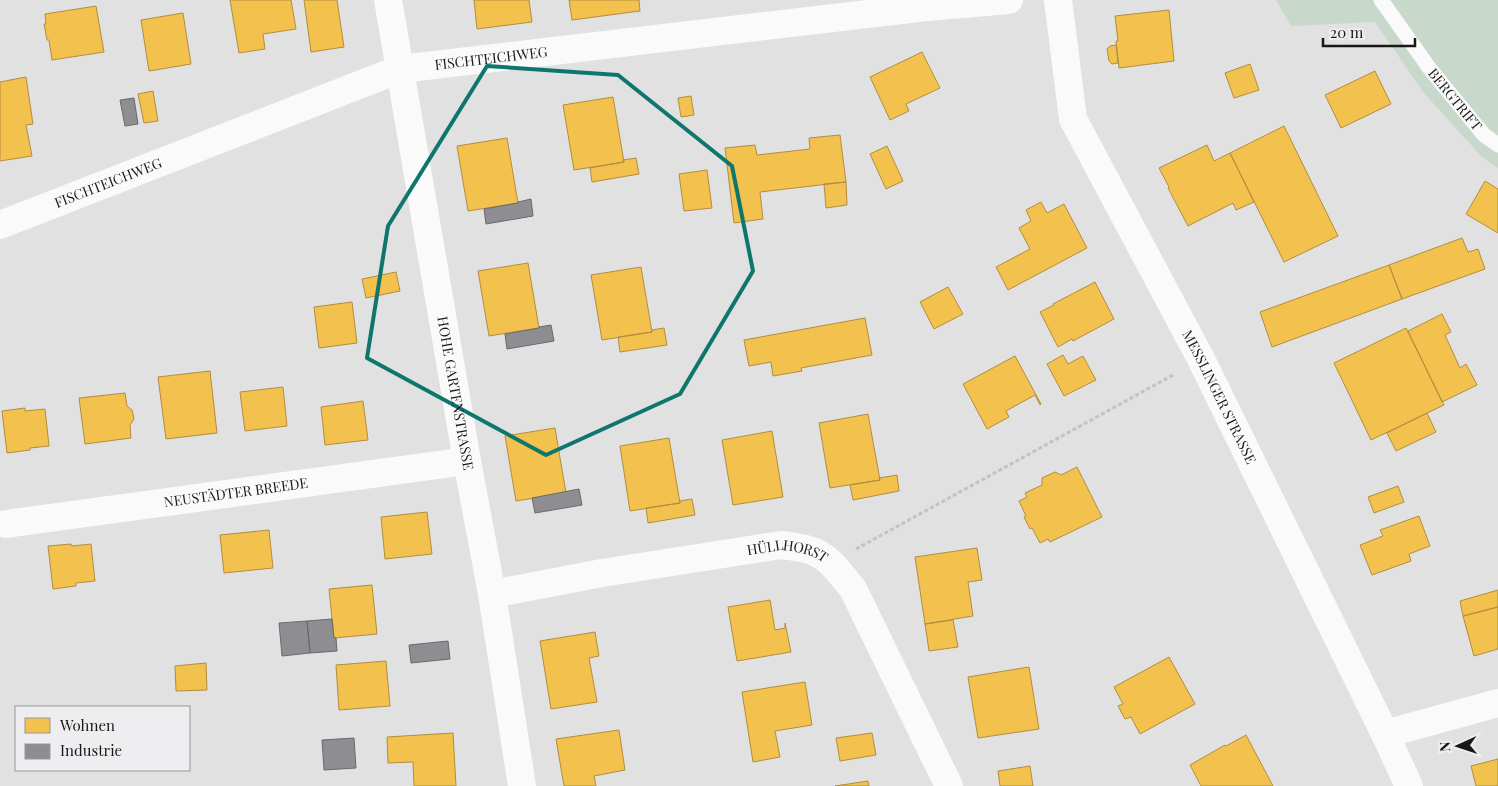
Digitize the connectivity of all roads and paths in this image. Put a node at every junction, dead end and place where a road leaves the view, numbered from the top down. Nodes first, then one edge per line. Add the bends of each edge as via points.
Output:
1 (388, 0) edge
2 (1009, 0) edge
3 (1058, 0) edge
4 (1381, 0) edge
5 (925, 4) edge
6 (400, 69) junction
7 (1498, 145) edge
8 (0, 225) edge
9 (1201, 359) junction
10 (467, 461) junction
11 (6, 524) dead end
12 (832, 562) junction
13 (492, 594) junction
14 (1498, 703) edge
15 (1385, 734) junction
16 (1407, 785) edge
17 (522, 786) edge
18 (948, 786) edge

1 - 6 street, HOHE GARTENSTRASSE
2 - 5 street, FISCHTEICHWEG
3 - 9 street, MESSLINGER STRASSE via 1073,119
4 - 7 lane, BERGTRIFT via 1430,69 1484,135
5 - 6 street, FISCHTEICHWEG
6 - 8 street, FISCHTEICHWEG
6 - 10 street, HOHE GARTENSTRASSE
9 - 12 path
9 - 15 street, MESSLINGER STRASSE
10 - 11 street, NEUSTÄDTER BREEDE
10 - 13 street, HOHE GARTENSTRASSE
12 - 13 street, HÜLLHORST via 818,552 781,545
12 - 18 street, HÜLLHORST via 853,589
13 - 17 street, HOHE GARTENSTRASSE
14 - 15 street
15 - 16 street, MESSLINGER STRASSE

